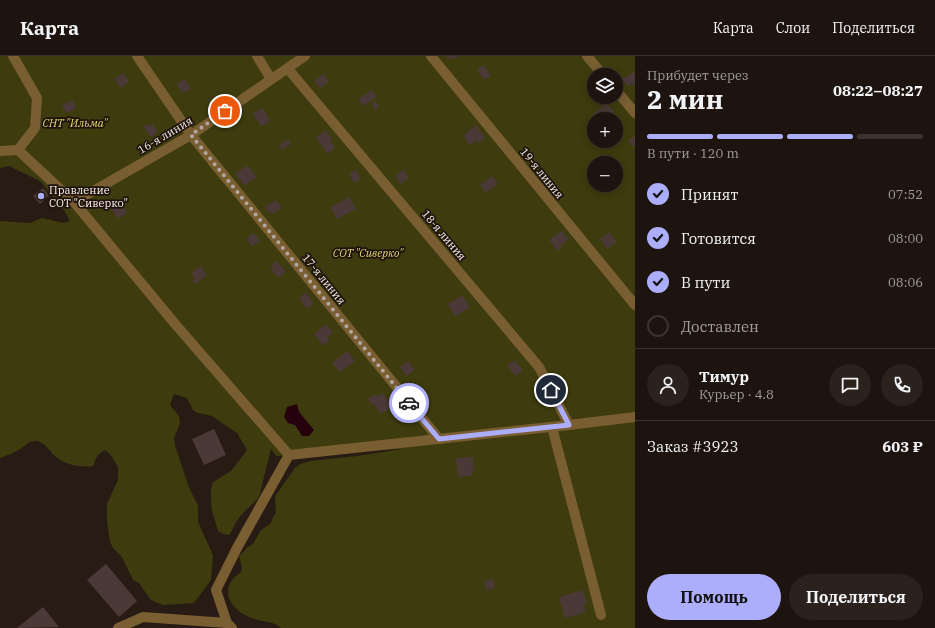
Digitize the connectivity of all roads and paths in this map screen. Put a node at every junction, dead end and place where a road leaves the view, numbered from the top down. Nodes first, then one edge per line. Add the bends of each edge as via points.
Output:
1 (13, 56) edge
2 (137, 56) edge
3 (256, 56) edge
4 (305, 56) edge
5 (431, 56) edge
6 (587, 56) edge
7 (597, 68) edge
8 (288, 69) junction
9 (272, 79) junction
10 (623, 98) edge
11 (635, 113) edge
12 (191, 135) junction
13 (18, 150) junction
14 (0, 151) edge
15 (74, 202) junction
16 (635, 305) edge
17 (635, 417) edge
18 (569, 425) junction
19 (552, 427) junction
20 (439, 439) junction
21 (289, 455) junction
22 (601, 615) dead end
23 (230, 626) edge
24 (118, 628) edge

1 - 13 street via 37,98 35,128
2 - 12 street, 17-я линия
3 - 9 street
4 - 8 street, 16-я линия
5 - 16 street, 19-я линия
6 - 7 street
8 - 9 street, 16-я линия
8 - 18 street, 18-я линия via 539,367
9 - 12 street, 16-я линия
10 - 11 street
12 - 15 street, 16-я линия
12 - 20 street, 17-я линия
13 - 14 street
13 - 15 street
15 - 21 street
17 - 18 street
18 - 19 street
19 - 20 street
19 - 22 street
20 - 21 street
21 - 23 street via 216,590
23 - 24 street via 143,617

